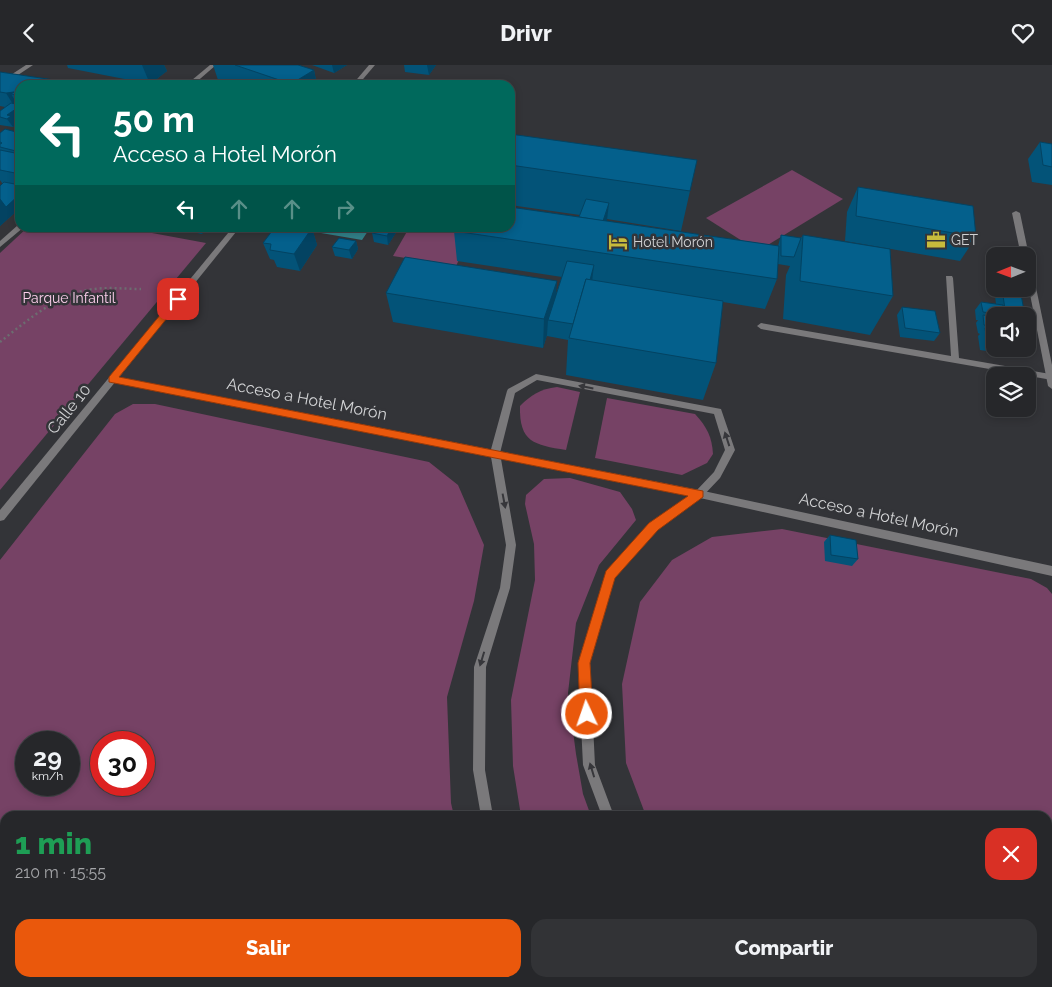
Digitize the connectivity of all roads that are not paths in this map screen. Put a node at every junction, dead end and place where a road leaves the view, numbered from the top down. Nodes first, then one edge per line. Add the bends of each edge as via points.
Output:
1 (30, 65) edge
2 (213, 65) edge
3 (372, 65) edge
4 (8, 74) edge
5 (15, 75) junction
6 (24, 77) edge
7 (195, 80) edge
8 (359, 80) edge
9 (0, 85) edge
10 (1016, 213) dead end
11 (15, 232) edge
12 (233, 232) edge
13 (0, 245) edge
14 (1023, 247) edge
15 (948, 279) dead end
16 (1034, 297) edge
17 (761, 326) dead end
18 (955, 360) junction
19 (112, 379) junction
20 (1051, 381) edge
21 (494, 453) junction
22 (699, 494) junction
23 (0, 517) edge
24 (1052, 571) edge
25 (486, 811) edge
26 (606, 811) edge

1 - 5 street
2 - 7 street
3 - 8 street
4 - 5 street
5 - 6 street
5 - 9 street
10 - 14 street
11 - 13 street
12 - 19 street, Calle 10
15 - 18 street
16 - 20 street
17 - 18 street
18 - 20 street
19 - 21 street, Acceso a Hotel Morón
19 - 23 street, Calle 10
21 - 22 street, Acceso a Hotel Morón
22 -> 21 street via 717,475 730,450 718,411 536,377 511,391
21 -> 25 street via 511,545 505,588 480,667 479,770
22 - 24 street, Acceso a Hotel Morón
26 -> 22 street via 589,765 584,663 610,575 654,526

